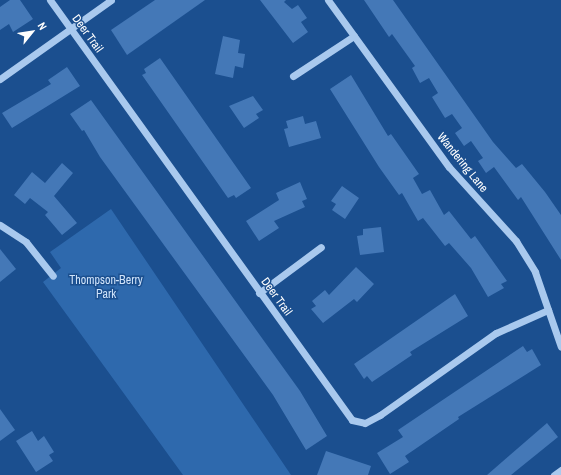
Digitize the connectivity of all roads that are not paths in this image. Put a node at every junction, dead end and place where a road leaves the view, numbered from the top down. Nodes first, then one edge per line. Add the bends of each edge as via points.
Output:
1 (50, 0) edge
2 (111, 0) edge
3 (328, 0) edge
4 (70, 29) junction
5 (354, 36) junction
6 (293, 76) dead end
7 (0, 79) edge
8 (0, 225) edge
9 (321, 247) dead end
10 (53, 276) dead end
11 (259, 293) junction
12 (548, 310) junction
13 (561, 347) edge
14 (561, 470) edge
15 (554, 475) edge

1 - 4 street, Deer Trail
2 - 4 street
3 - 5 street, Wandering Lane
4 - 7 street
4 - 11 street, Deer Trail
5 - 6 street
5 - 12 street, Wandering Lane via 462,184 516,241 534,272
8 - 10 street via 26,242
9 - 11 street
11 - 12 street, Deer Trail via 347,415 358,423 380,415 496,334
12 - 13 street, Wandering Lane
14 - 15 street

